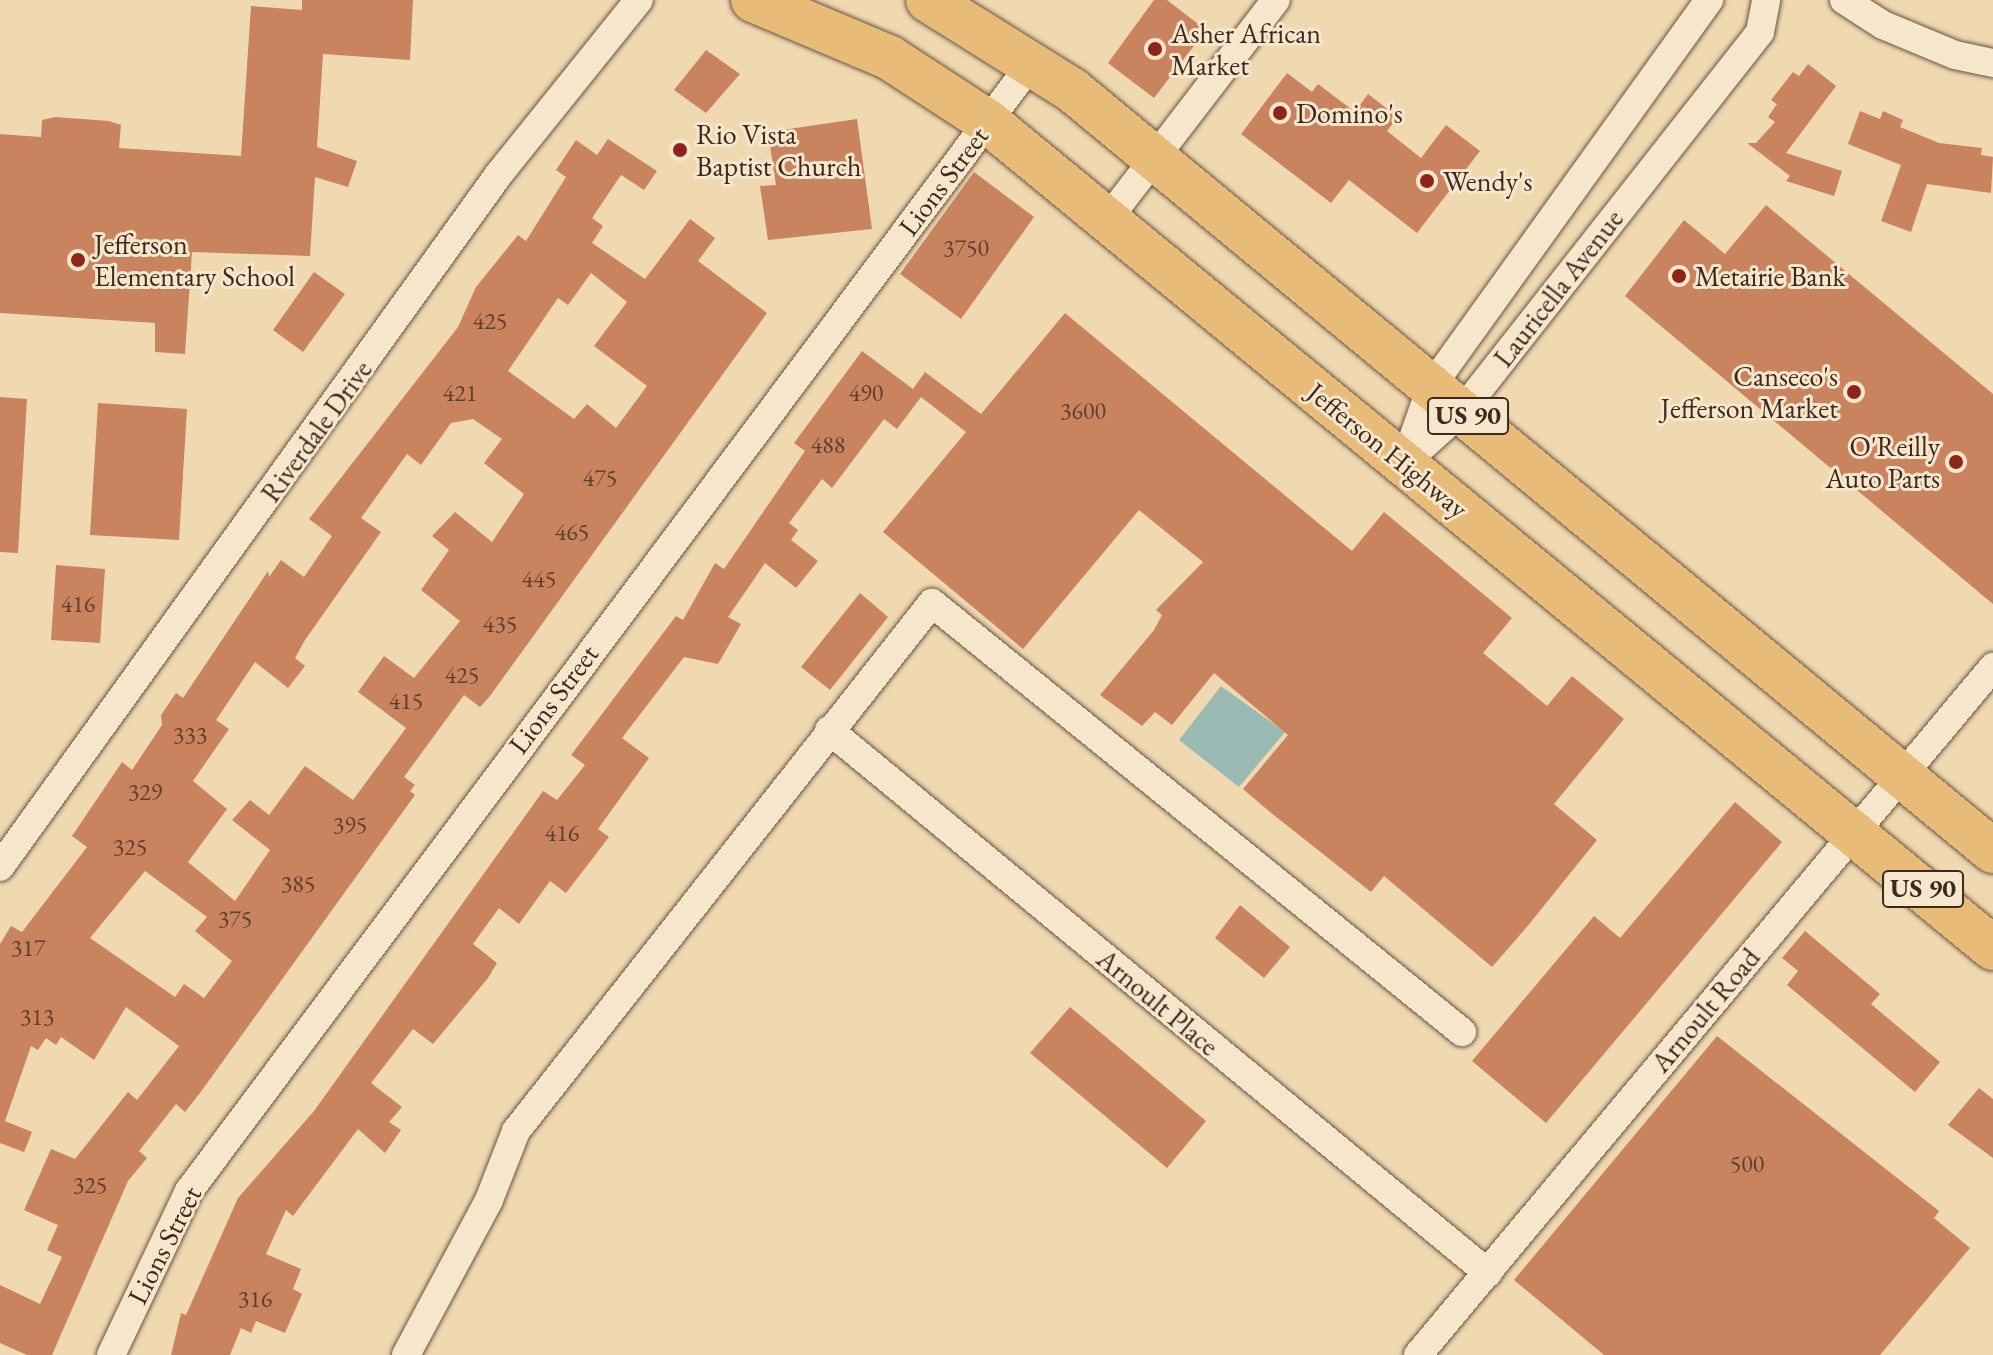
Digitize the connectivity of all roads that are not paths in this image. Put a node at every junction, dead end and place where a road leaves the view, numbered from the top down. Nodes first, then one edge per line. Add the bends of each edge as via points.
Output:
1 (639, 0) edge
2 (753, 0) edge
3 (928, 0) edge
4 (1276, 0) edge
5 (1709, 0) edge
6 (1766, 0) edge
7 (1844, 0) edge
8 (1993, 63) edge
9 (1031, 64) junction
10 (988, 122) junction
11 (1157, 160) junction
12 (1107, 220) junction
13 (1446, 399) junction
14 (1404, 463) junction
15 (1993, 667) edge
16 (829, 730) junction
17 (1901, 774) junction
18 (1853, 830) junction
19 (1993, 851) edge
20 (0, 867) edge
21 (1993, 948) edge
22 (1462, 1032) dead end
23 (1488, 1273) junction
24 (111, 1355) edge
25 (406, 1355) edge
26 (1418, 1355) edge

1 - 20 street, Riverdale Drive via 499,174
2 - 10 main road, Jefferson Highway / US 90 via 890,58
3 - 9 main road, US 90
4 - 11 street
5 - 13 street, Lauricella Avenue
6 - 13 street, Lauricella Avenue via 1760,32
7 - 8 street via 1883,25
9 - 10 street, Lions Street
9 - 11 main road, US 90
10 - 12 main road, Jefferson Highway / US 90
10 - 24 street, Lions Street via 189,1191
11 - 12 street
11 - 13 main road, US 90
12 - 14 main road, Jefferson Highway / US 90
13 - 14 street, Lauricella Avenue
13 - 14 street, Lauricella Avenue
13 - 17 main road, US 90
14 - 18 main road, Jefferson Highway / US 90
15 - 17 street, Arnoult Road
16 - 22 street via 932,603
16 - 23 street, Arnoult Place
16 - 25 street via 516,1131 489,1200
17 - 18 street, Arnoult Road
17 - 19 main road, US 90
18 - 21 main road, Jefferson Highway / US 90
18 - 23 street, Arnoult Road
23 - 26 street, Arnoult Road

